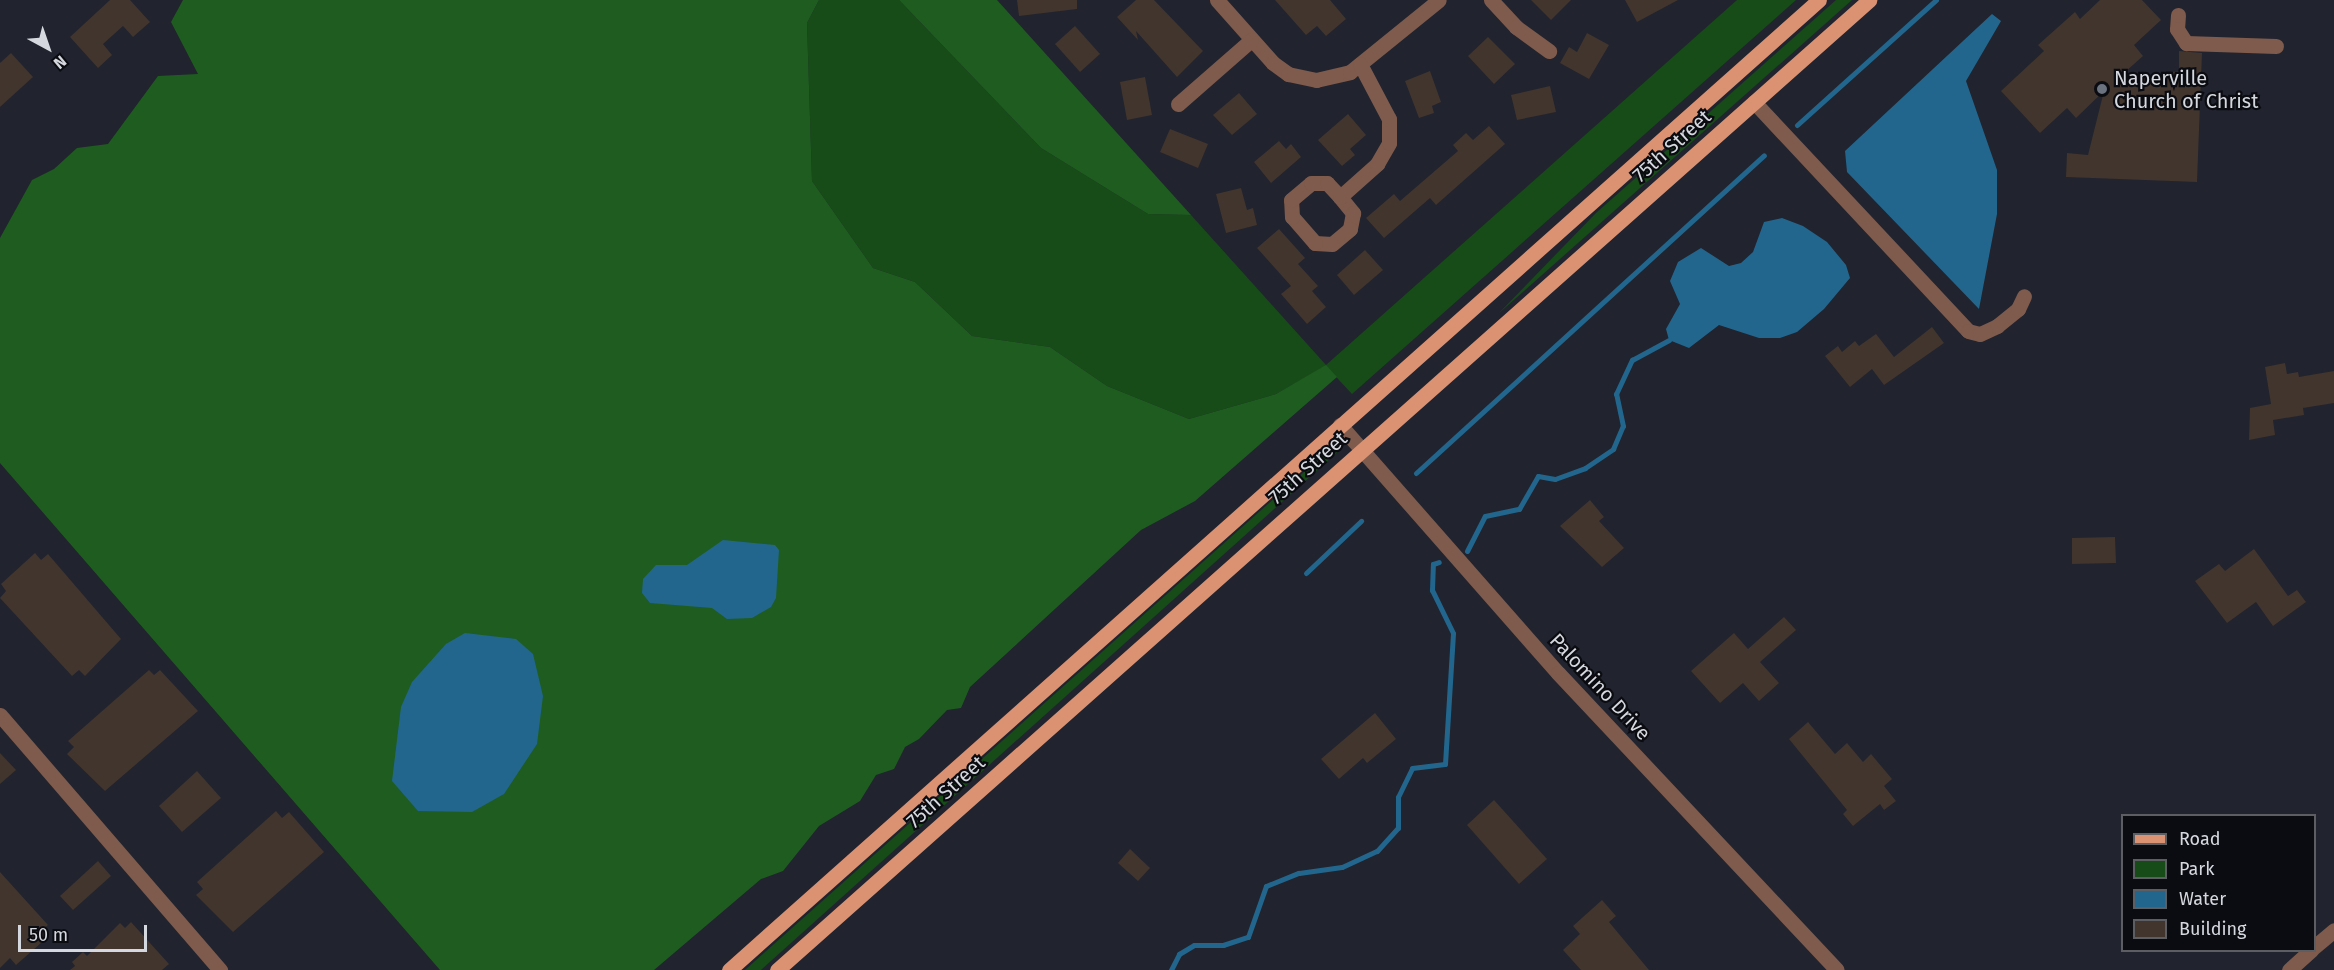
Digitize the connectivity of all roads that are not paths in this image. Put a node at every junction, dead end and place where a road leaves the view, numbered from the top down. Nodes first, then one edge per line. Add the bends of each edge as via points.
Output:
1 (1216, 0) edge
2 (1439, 0) edge
3 (1491, 0) edge
4 (1819, 0) edge
5 (1869, 0) edge
6 (2178, 15) dead end
7 (1251, 40) junction
8 (2276, 46) dead end
9 (1549, 51) dead end
10 (1360, 64) junction
11 (1754, 102) junction
12 (1178, 104) dead end
13 (1340, 197) junction
14 (2024, 296) dead end
15 (1340, 425) junction
16 (1357, 444) junction
17 (0, 715) edge
18 (2334, 930) edge
19 (2316, 945) edge
20 (2309, 952) edge
21 (220, 970) edge
22 (729, 970) edge
23 (777, 970) edge
24 (1837, 970) edge
25 (2289, 970) edge

1 - 7 street
2 - 10 street
3 - 9 street via 1516,27
4 - 15 main road, 75th Street
5 - 11 main road, 75th Street
6 - 8 street via 2177,29 2186,43
7 - 10 street via 1273,63 1305,79 1330,79
7 - 12 street
10 - 13 street via 1389,119 1389,144 1377,164
11 - 14 street via 1968,331 1980,334 1997,326 2018,309
11 - 16 main road, 75th Street
13 - 13 street via 1327,183 1311,183 1291,200 1292,217 1315,243 1332,244 1350,230 1353,213
15 - 16 street, Palomino Drive
15 - 22 main road, 75th Street
16 - 23 main road, 75th Street
16 - 24 street, Palomino Drive via 1558,673
17 - 21 street
18 - 19 street
20 - 25 street

